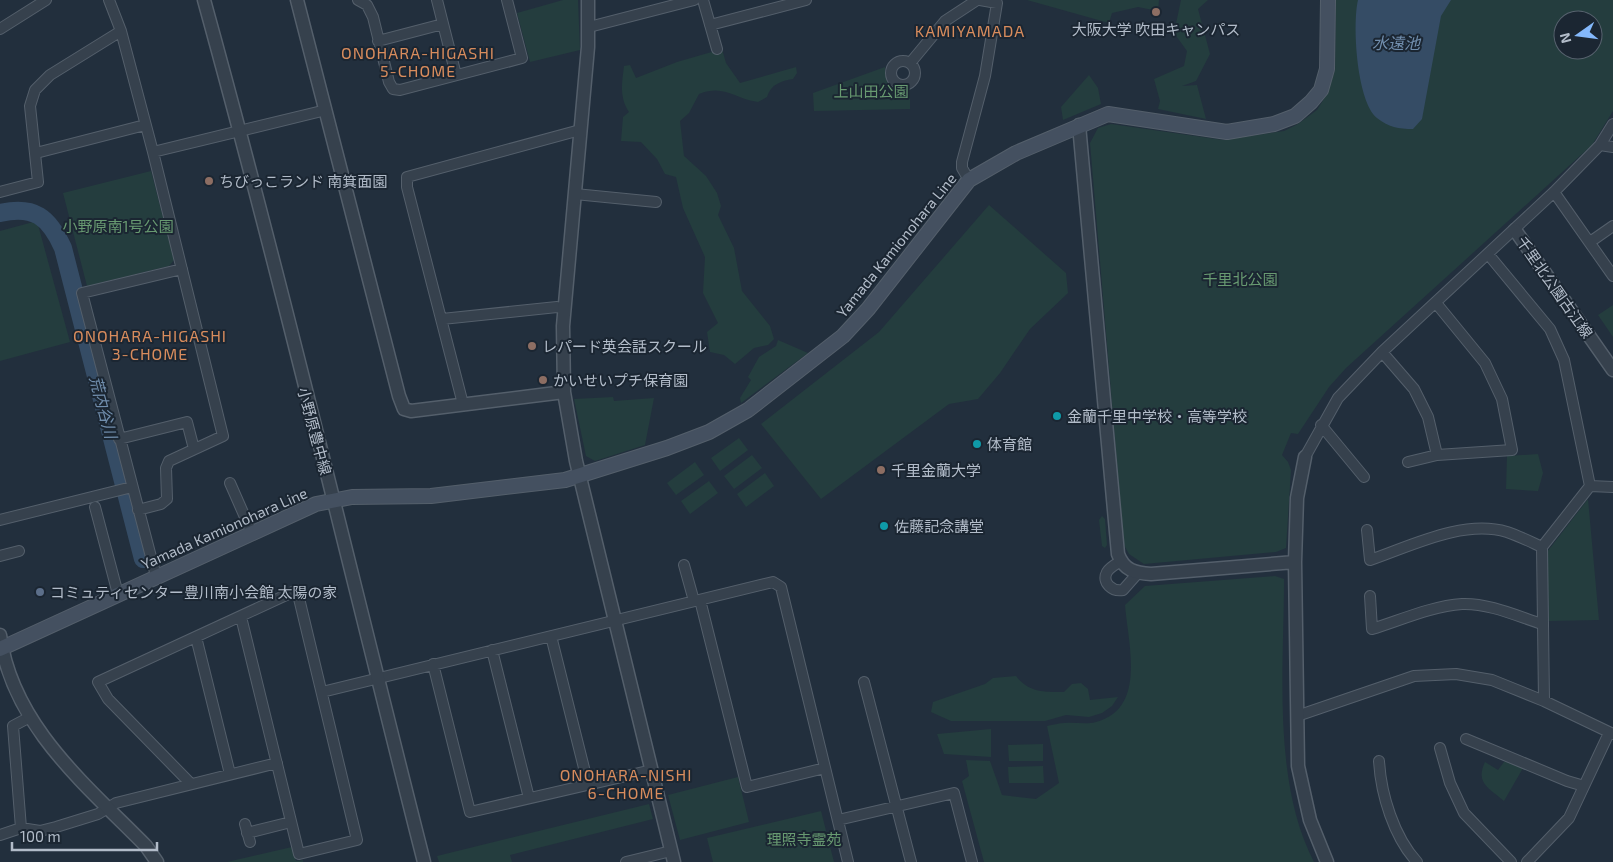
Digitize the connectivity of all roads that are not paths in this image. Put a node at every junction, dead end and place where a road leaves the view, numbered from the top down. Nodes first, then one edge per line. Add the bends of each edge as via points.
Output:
1 (46, 0) edge
2 (110, 0) edge
3 (204, 0) edge
4 (297, 0) edge
5 (358, 0) edge
6 (437, 0) edge
7 (507, 0) edge
8 (588, 0) edge
9 (694, 0) edge
10 (703, 0) edge
11 (806, 0) edge
12 (978, 0) edge
13 (1328, 0) edge
14 (787, 2) edge
15 (667, 3) edge
16 (443, 24) junction
17 (710, 25) junction
18 (589, 27) junction
19 (0, 29) edge
20 (121, 31) junction
21 (378, 41) junction
22 (717, 49) dead end
23 (911, 62) dead end
24 (456, 75) junction
25 (326, 110) junction
26 (1613, 124) edge
27 (146, 125) junction
28 (1078, 125) junction
29 (580, 130) junction
30 (239, 131) junction
31 (1600, 144) junction
32 (1613, 147) edge
33 (153, 152) junction
34 (36, 153) junction
35 (969, 180) junction
36 (0, 192) edge
37 (1554, 192) junction
38 (575, 194) junction
39 (656, 202) dead end
40 (1613, 226) edge
41 (1515, 230) junction
42 (1590, 242) junction
43 (1488, 254) junction
44 (182, 269) junction
45 (1613, 276) edge
46 (1436, 303) junction
47 (564, 309) junction
48 (442, 320) junction
49 (1382, 352) junction
50 (1613, 370) edge
51 (564, 392) junction
52 (463, 404) junction
53 (1321, 425) junction
54 (119, 439) junction
55 (194, 449) junction
56 (1437, 455) junction
57 (1304, 457) joint
58 (1408, 462) dead end
59 (580, 476) junction
60 (1364, 477) dead end
61 (230, 482) dead end
62 (1590, 486) junction
63 (1613, 487) edge
64 (127, 489) junction
65 (334, 501) junction
66 (95, 507) dead end
67 (138, 510) junction
68 (0, 520) edge
69 (1367, 530) dead end
70 (252, 533) junction
71 (1542, 547) junction
72 (19, 551) dead end
73 (0, 556) edge
74 (1120, 561) junction
75 (1294, 562) junction
76 (684, 565) dead end
77 (1138, 573) junction
78 (156, 576) junction
79 (118, 594) junction
80 (1370, 596) dead end
81 (697, 600) junction
82 (241, 617) junction
83 (615, 620) junction
84 (1542, 624) junction
85 (551, 636) junction
86 (196, 637) junction
87 (1, 644) edge
88 (492, 650) junction
89 (433, 664) junction
90 (378, 678) junction
91 (864, 682) dead end
92 (322, 692) junction
93 (1544, 701) junction
94 (1297, 716) junction
95 (30, 717) junction
96 (1611, 734) edge
97 (1466, 739) dead end
98 (1440, 748) dead end
99 (1379, 761) dead end
100 (277, 763) junction
101 (825, 768) junction
102 (652, 770) junction
103 (230, 774) junction
104 (191, 784) junction
105 (588, 784) junction
106 (1584, 786) junction
107 (528, 798) junction
108 (898, 806) junction
109 (109, 808) junction
110 (838, 820) junction
111 (291, 822) junction
112 (21, 828) junction
113 (247, 833) dead end
114 (0, 835) edge
115 (673, 856) edge
116 (157, 862) edge
117 (424, 862) edge
118 (626, 862) edge
119 (848, 862) edge
120 (911, 862) edge
121 (972, 862) edge
122 (1327, 862) edge
123 (1418, 862) edge
124 (1511, 862) edge
125 (1527, 862) edge

1 - 19 street
2 - 20 street
3 - 30 street, 小野原豊中線
4 - 25 street
5 - 21 street via 367,5 373,17
6 - 16 street
7 - 24 street via 522,58
8 - 18 street
9 - 15 street
10 - 17 street
11 - 14 street
12 - 23 street via 945,21
12 - 35 street via 997,3 985,76 962,162
13 - 28 main road, Yamada Kamionohara Line via 1327,69 1321,90 1295,116 1274,124 1226,132 1108,114
14 - 17 street
15 - 18 street
16 - 21 street
16 - 24 street
17 - 22 street
18 - 29 street
20 - 27 street
20 - 34 street via 50,75 35,90 30,106
21 - 24 street via 392,90
25 - 30 street
25 - 52 street via 404,409 411,411
26 - 31 street
27 - 33 street
27 - 34 street
28 - 35 main road, Yamada Kamionohara Line via 1016,153
28 - 74 street via 1116,546
29 - 38 street
29 - 48 street via 407,177
30 - 33 street
30 - 65 street, 小野原豊中線
31 - 32 street
31 - 37 street
33 - 44 street
34 - 36 street via 38,182
35 - 59 main road, Yamada Kamionohara Line via 843,336 748,410 709,432
37 - 41 street
37 - 42 street
38 - 39 street
38 - 47 street
40 - 42 street
41 - 43 street
41 - 50 street, 千里北公園古江線
42 - 45 street
43 - 46 street
43 - 62 street via 1550,329 1564,360
44 - 54 street via 82,294
44 - 55 street via 223,436
46 - 49 street
46 - 56 street via 1486,363 1502,399 1512,450
47 - 48 street via 557,307
47 - 51 street
48 - 52 street
49 - 53 street via 1338,398
49 - 56 street via 1414,388 1428,417
51 - 52 street
51 - 59 street
53 - 57 street
53 - 60 street
54 - 55 street via 187,422
54 - 64 street
55 - 67 street via 169,461 166,468 167,499 161,504
56 - 58 street
57 - 75 street
59 - 65 main road, Yamada Kamionohara Line via 431,496 352,497
59 - 83 street
61 - 70 street
62 - 63 street
62 - 71 street
64 - 67 street
64 - 68 street
65 - 70 main road, Yamada Kamionohara Line via 316,504
65 - 90 street, 小野原豊中線
66 - 79 street
67 - 78 street
69 - 71 street via 1370,560 1471,529 1506,532
70 - 78 main road, Yamada Kamionohara Line
71 - 84 street
72 - 73 street
74 - 77 street
74 - 77 street via 1108,571 1106,579 1115,590 1123,590
75 - 77 street
75 - 94 street
76 - 81 street
78 - 79 main road, Yamada Kamionohara Line
79 - 87 main road, Yamada Kamionohara Line
80 - 84 street via 1372,629 1433,609 1463,604 1494,608
81 - 83 street
81 - 101 street via 773,582 781,587
81 - 101 street via 747,787
82 - 86 street
82 - 92 street via 297,590
82 - 100 street
83 - 85 street
83 - 102 street
84 - 93 street
85 - 88 street
85 - 105 street
86 - 103 street
86 - 104 street via 98,682 108,699
87 - 95 street
88 - 89 street
88 - 107 street
89 - 90 street
89 - 107 street via 470,812
90 - 92 street
90 - 117 street, 小野原豊中線
91 - 108 street
92 - 111 street via 357,840 299,854
93 - 94 street via 1492,680 1456,674 1414,676
93 - 96 street
94 - 122 street via 1298,766 1310,820
95 - 109 street via 56,754
95 - 112 street via 14,726
96 - 106 street
97 - 106 street
98 - 124 street via 1450,783 1464,813
99 - 123 street via 1396,828
100 - 103 street
100 - 111 street
101 - 110 street
102 - 105 street
102 - 115 street
103 - 104 street
104 - 109 street via 116,803
105 - 107 street
106 - 125 street via 1569,818
108 - 110 street
108 - 120 street
108 - 121 street via 954,793
109 - 112 street via 40,831
109 - 116 street
110 - 119 street
111 - 113 street
112 - 114 street
115 - 118 street

